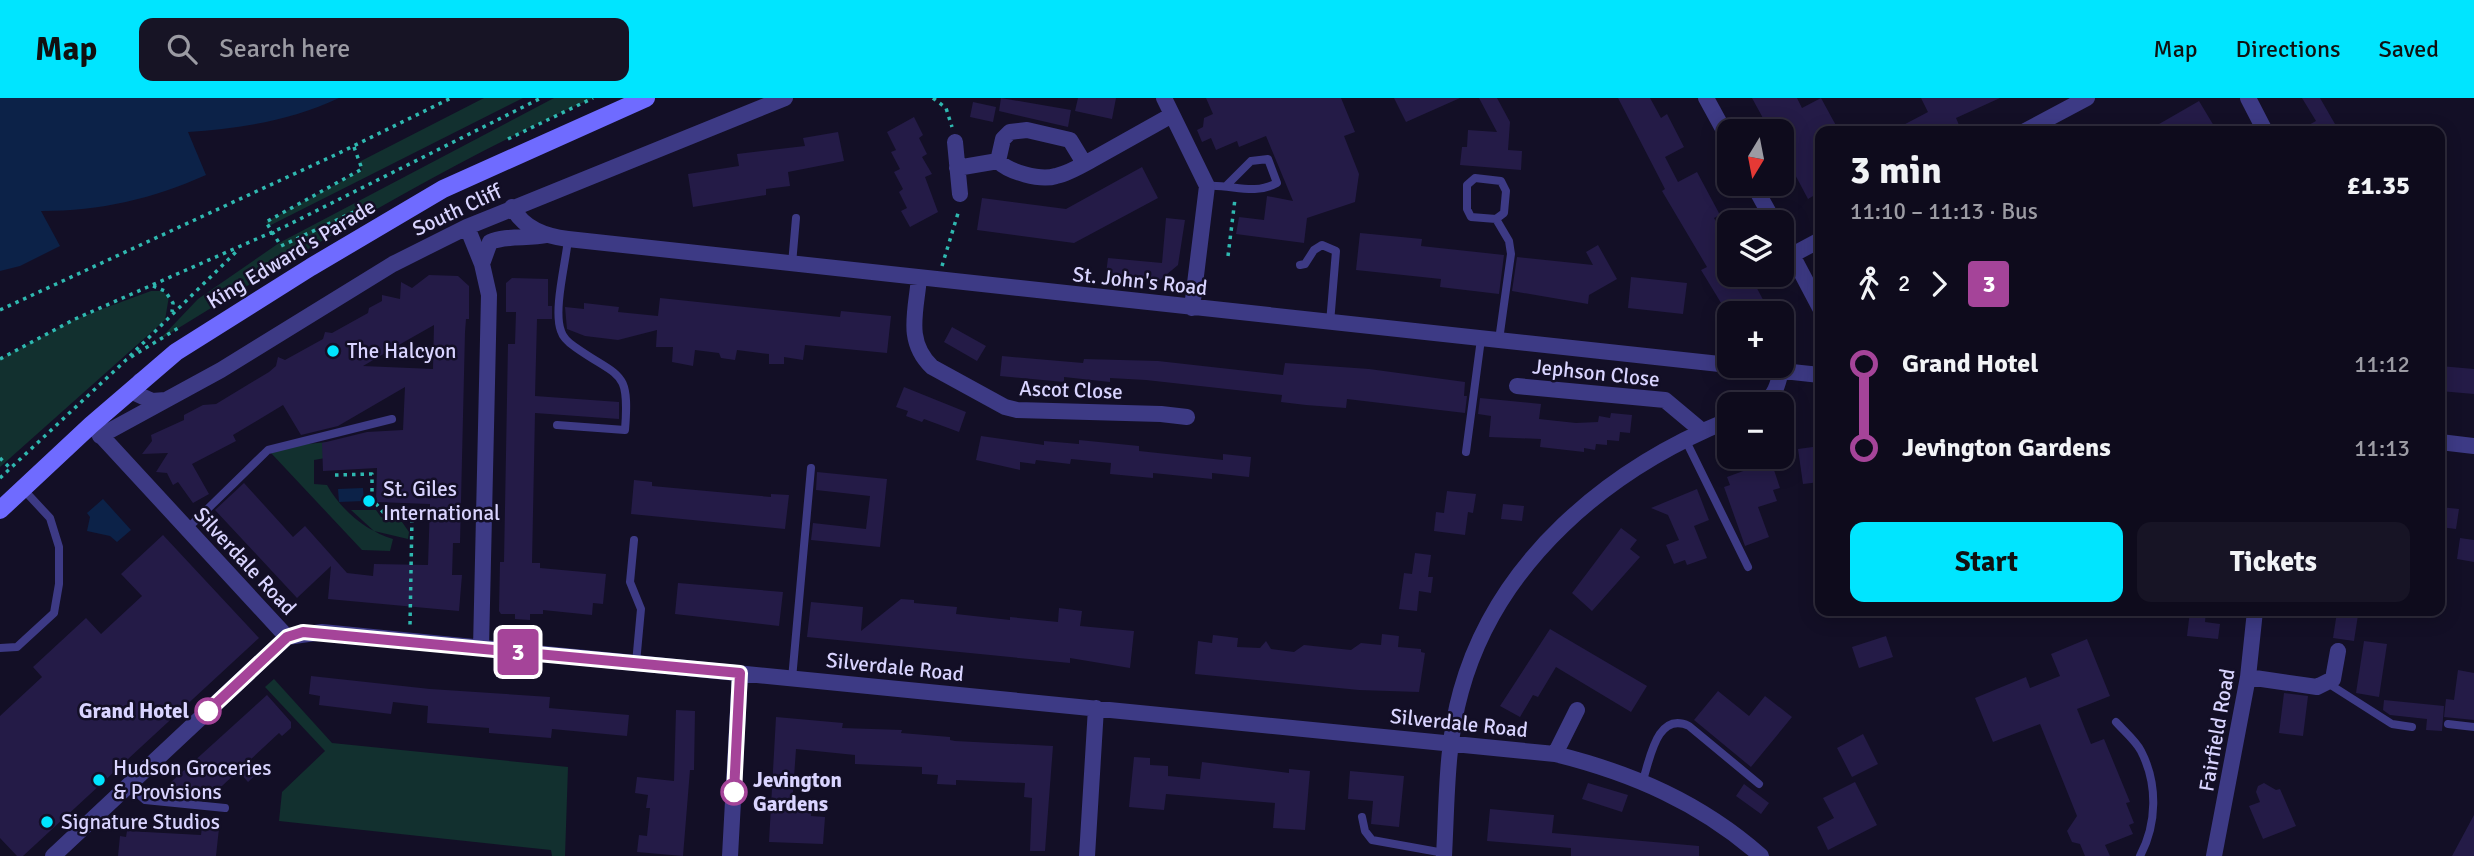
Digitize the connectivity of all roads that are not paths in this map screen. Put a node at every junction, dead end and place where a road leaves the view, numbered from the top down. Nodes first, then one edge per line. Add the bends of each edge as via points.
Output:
1 (646, 98) edge
2 (785, 98) edge
3 (1164, 98) edge
4 (1706, 98) edge
5 (2087, 98) edge
6 (2248, 98) edge
7 (1172, 115) junction
8 (1718, 119) edge
9 (2034, 126) edge
10 (2262, 126) edge
11 (955, 142) road end
12 (998, 161) junction
13 (1084, 163) junction
14 (957, 168) junction
15 (1227, 184) junction
16 (1207, 186) junction
17 (960, 194) road end
18 (512, 207) junction
19 (796, 218) dead end
20 (1496, 219) junction
21 (467, 227) junction
22 (547, 235) junction
23 (568, 239) junction
24 (1815, 243) edge
25 (1794, 255) edge
26 (1794, 260) edge
27 (482, 264) junction
28 (792, 264) junction
29 (1300, 265) dead end
30 (919, 278) junction
31 (1815, 298) edge
32 (1192, 307) junction
33 (1330, 323) junction
34 (1481, 339) junction
35 (1499, 341) junction
36 (1717, 364) edge
37 (1794, 373) edge
38 (1815, 375) edge
39 (140, 381) junction
40 (1517, 386) dead end
41 (166, 400) junction
42 (1187, 417) dead end
43 (392, 419) dead end
44 (557, 425) dead end
45 (1717, 425) edge
46 (95, 430) junction
47 (1702, 431) junction
48 (1685, 439) junction
49 (2445, 443) edge
50 (2474, 446) edge
51 (1466, 452) dead end
52 (811, 468) dead end
53 (23, 489) junction
54 (0, 510) edge
55 (187, 529) junction
56 (635, 540) dead end
57 (1748, 567) dead end
58 (2254, 616) edge
59 (287, 637) junction
60 (0, 648) edge
61 (481, 648) junction
62 (2338, 650) dead end
63 (636, 663) junction
64 (740, 673) junction
65 (2248, 677) junction
66 (792, 679) junction
67 (2326, 682) junction
68 (1096, 708) junction
69 (1577, 710) dead end
70 (2116, 722) dead end
71 (2448, 724) dead end
72 (2412, 727) dead end
73 (2474, 727) edge
74 (1451, 744) junction
75 (1555, 754) junction
76 (1643, 780) junction
77 (1759, 784) dead end
78 (128, 785) junction
79 (225, 808) dead end
80 (1362, 817) dead end
81 (1444, 854) edge
82 (53, 856) edge
83 (730, 856) edge
84 (1087, 856) edge
85 (1760, 856) edge
86 (2140, 856) edge
87 (2214, 856) edge

1 - 39 main road, King Edward's Parade via 443,189 176,352
2 - 18 street, South Cliff
3 - 7 street
4 - 8 street
5 - 9 street
6 - 10 street
7 - 13 street
7 - 16 street
11 - 14 street
12 - 13 street via 1014,171 1048,177
12 - 13 street via 1003,139 1016,130 1070,139
12 - 14 street
14 - 17 street
15 - 15 lane via 1263,190 1277,183 1268,159 1251,161
15 - 16 lane
16 - 32 street
18 - 21 street, South Cliff
18 - 22 street, St. John's Road via 517,218
19 - 28 lane
20 - 20 lane via 1471,217 1467,185 1475,178 1501,181 1506,191 1504,213
20 - 35 lane via 1511,254
21 - 27 street
21 - 41 street, South Cliff via 394,264
22 - 23 street, St. John's Road
22 - 27 street, St. John's Road via 490,242
23 - 28 street, St. John's Road
23 - 44 lane via 559,317 562,335 620,377 627,404 625,430
24 - 25 street
26 - 31 street
27 - 61 street via 489,295
28 - 30 street, St. John's Road
29 - 33 lane via 1322,245 1336,251
30 - 32 street, St. John's Road
30 - 42 street, Ascot Close via 912,331 923,358 1005,407
32 - 33 street, St. John's Road
33 - 34 street, St. John's Road
34 - 35 street, St. John's Road
34 - 51 lane
35 - 36 street, St. John's Road
37 - 38 street
39 - 41 street via 137,394 142,398
39 - 46 main road, King Edward's Parade
40 - 47 street, Jephson Close via 1665,400
41 - 46 street, South Cliff
43 - 55 lane via 268,450
45 - 47 street
46 - 53 main road, King Edward's Parade
46 - 55 street, Silverdale Road
47 - 48 street
48 - 57 lane
48 - 74 street via 1634,467 1594,497 1552,536 1511,587 1487,623 1470,661
49 - 50 street
52 - 66 lane
53 - 54 main road, King Edward's Parade
53 - 60 lane via 50,518 60,547 60,584 54,612 17,647
55 - 59 street, Silverdale Road
56 - 63 lane via 630,582 641,609
58 - 65 street, Fairfield Road
59 - 61 street, Silverdale Road via 321,632
59 - 78 street
61 - 63 street, Silverdale Road
62 - 67 street via 2336,674
63 - 64 street, Silverdale Road
64 - 66 street, Silverdale Road
64 - 83 street
65 - 67 street via 2301,687
65 - 87 street, Fairfield Road
66 - 68 street, Silverdale Road
67 - 72 lane via 2392,724
68 - 74 street, Silverdale Road
68 - 84 street
69 - 75 street
70 - 86 lane via 2141,750 2155,809
71 - 73 lane
74 - 75 street, Silverdale Road
74 - 81 street
75 - 76 street, Silverdale Road
76 - 77 lane via 1658,736 1667,725 1677,722 1689,726
76 - 85 street, Silverdale Road via 1722,824
78 - 79 lane via 145,800
78 - 82 street
80 - 81 lane via 1372,839

